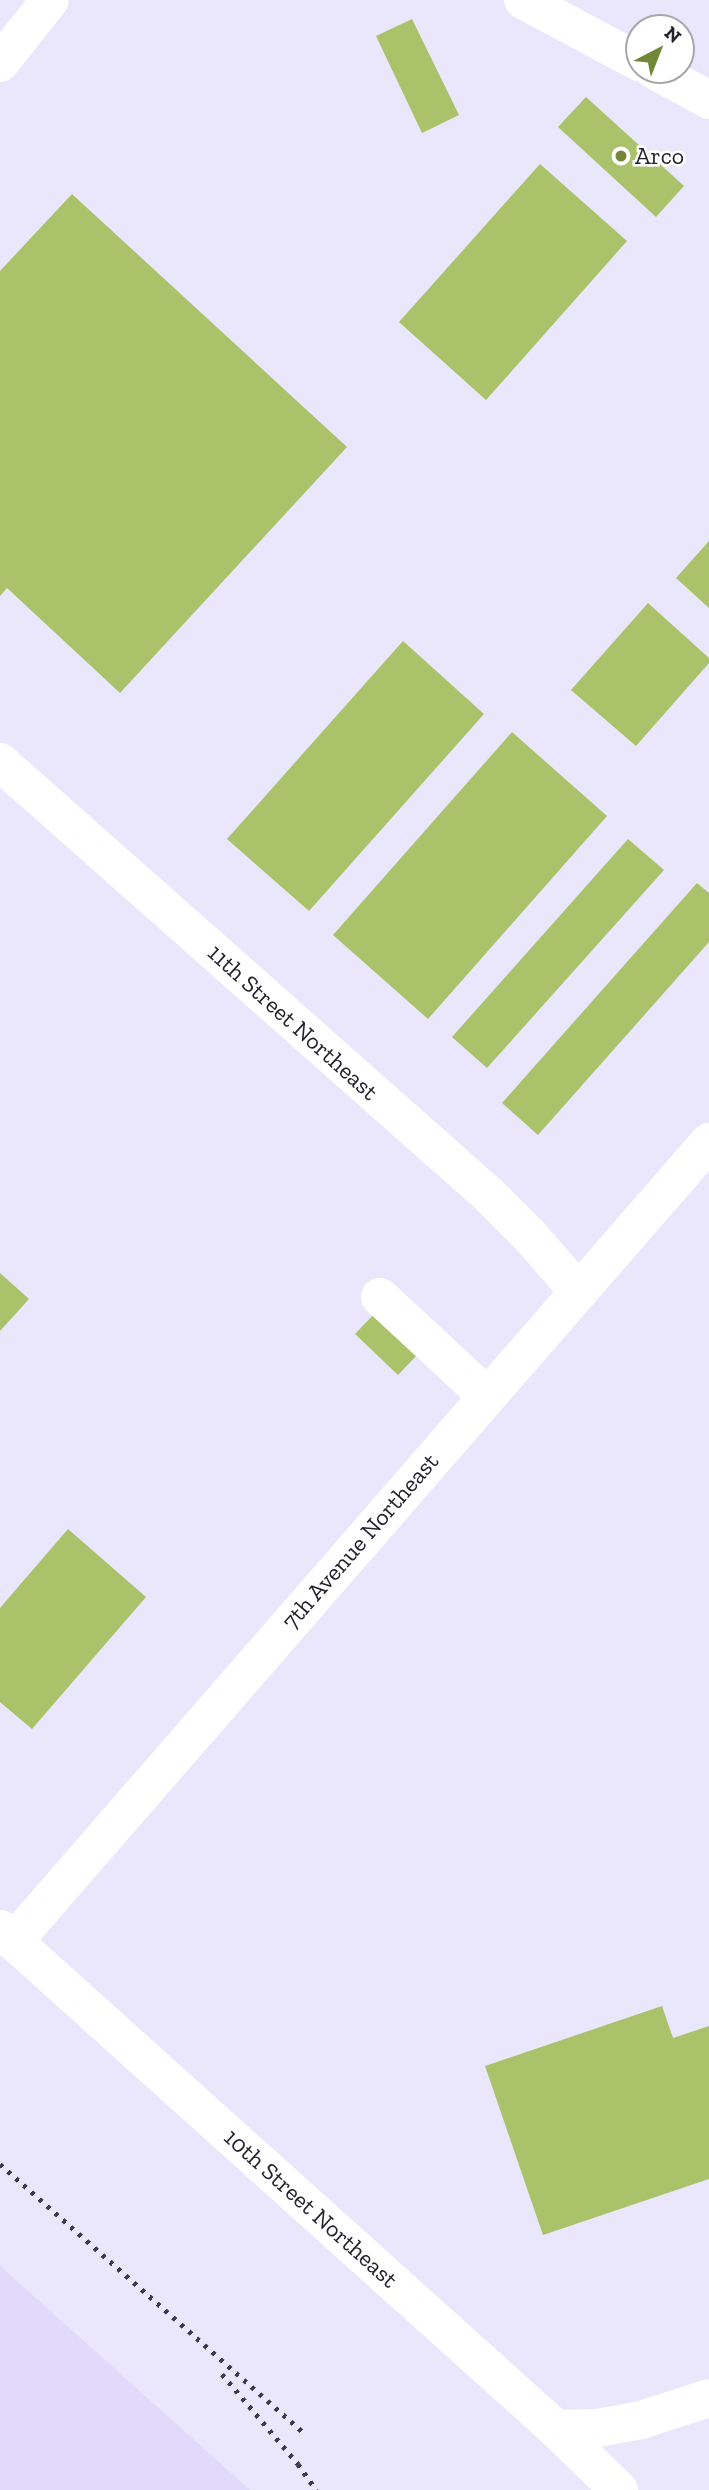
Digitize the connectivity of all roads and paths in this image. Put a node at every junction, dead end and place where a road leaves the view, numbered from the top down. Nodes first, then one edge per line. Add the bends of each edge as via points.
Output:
1 (50, 0) edge
2 (523, 0) edge
3 (625, 55) edge
4 (0, 63) edge
5 (679, 84) edge
6 (709, 100) edge
7 (0, 762) edge
8 (709, 1142) edge
9 (577, 1290) junction
10 (380, 1297) dead end
11 (486, 1395) junction
12 (7, 1935) edge
13 (709, 2398) edge
14 (556, 2429) junction
15 (619, 2490) edge

1 - 4 street
2 - 3 street
5 - 6 street
7 - 9 street, 11th Street Northeast via 489,1195
8 - 9 street, 7th Avenue Northeast
9 - 11 street, 7th Avenue Northeast
10 - 11 street
11 - 12 street, 7th Avenue Northeast
12 - 14 street, 10th Street Northeast
13 - 14 street via 641,2420
14 - 15 street, 10th Street Northeast

